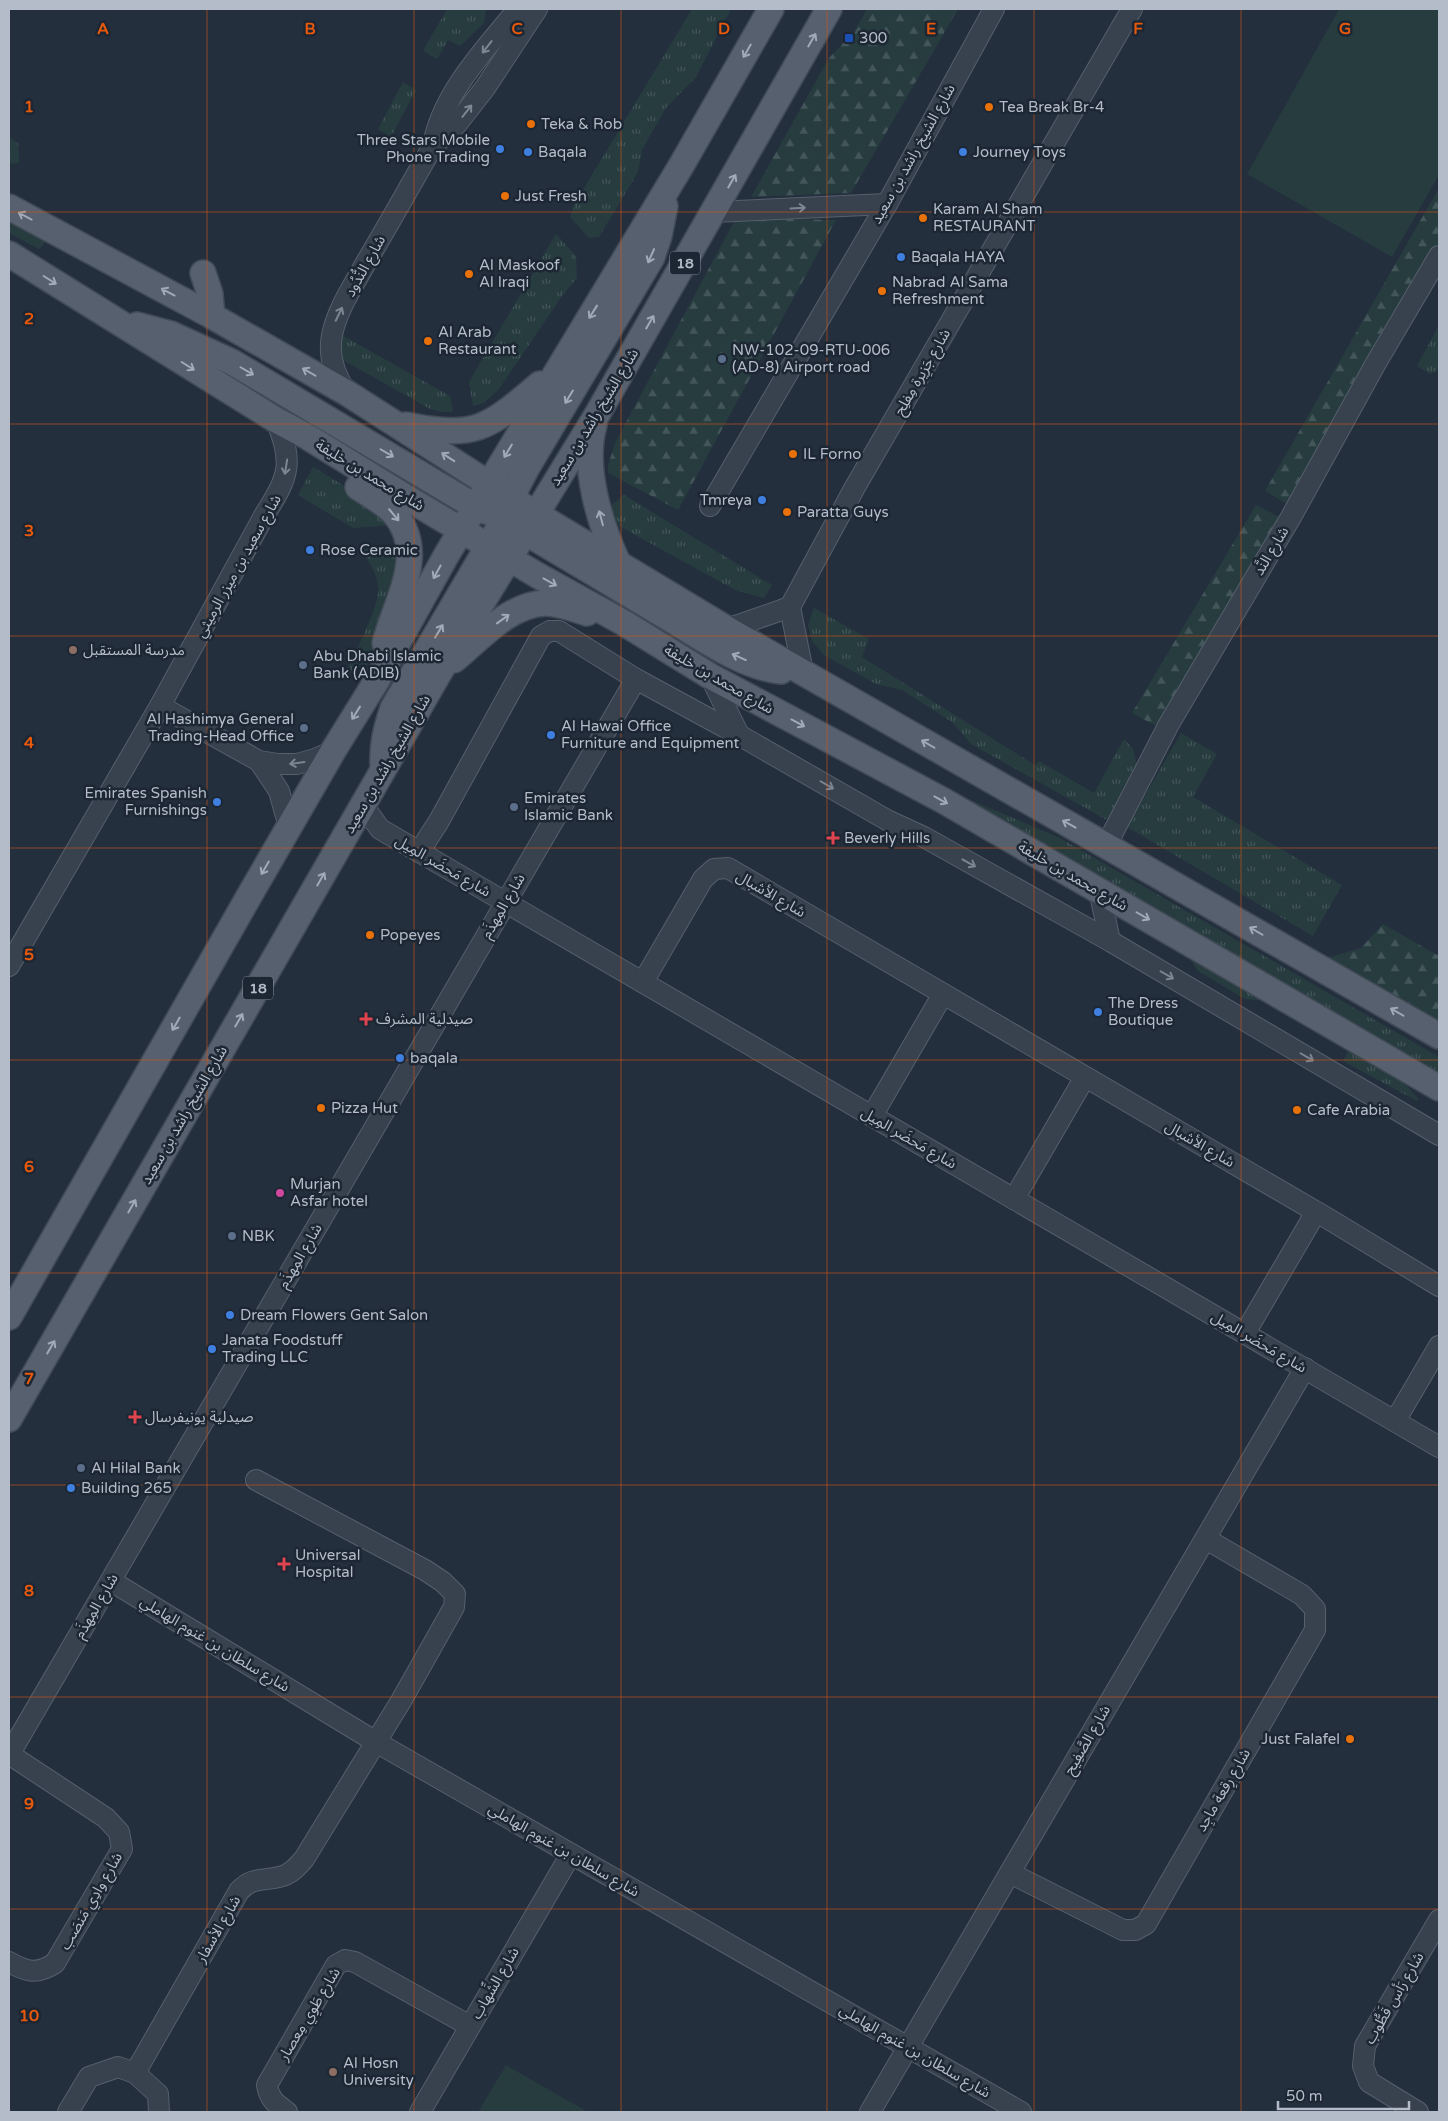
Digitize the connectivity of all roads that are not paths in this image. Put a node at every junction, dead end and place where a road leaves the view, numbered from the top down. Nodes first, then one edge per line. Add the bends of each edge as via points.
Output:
1 (771, 9) edge
2 (830, 9) edge
3 (994, 9) edge
4 (1132, 9) edge
5 (521, 12) edge
6 (666, 192) junction
7 (886, 204) junction
8 (9, 207) edge
9 (714, 212) junction
10 (9, 254) edge
11 (1439, 256) edge
12 (203, 273) dead end
13 (212, 316) junction
14 (121, 324) junction
15 (558, 370) junction
16 (346, 393) junction
17 (598, 413) junction
18 (276, 420) junction
19 (394, 423) junction
20 (308, 437) junction
21 (489, 484) junction
22 (476, 506) junction
23 (710, 506) dead end
24 (503, 514) junction
25 (530, 523) junction
26 (462, 530) junction
27 (499, 552) junction
28 (618, 563) junction
29 (790, 607) junction
30 (624, 623) junction
31 (727, 629) junction
32 (803, 672) junction
33 (439, 673) junction
34 (710, 676) junction
35 (636, 678) junction
36 (377, 680) junction
37 (160, 706) junction
38 (739, 734) junction
39 (333, 750) junction
40 (259, 761) junction
41 (383, 770) junction
42 (363, 805) junction
43 (289, 827) junction
44 (380, 829) junction
45 (346, 835) junction
46 (1106, 846) junction
47 (419, 852) junction
48 (1099, 890) junction
49 (506, 902) junction
50 (1110, 941) junction
51 (9, 966) edge
52 (642, 982) junction
53 (943, 994) junction
54 (1439, 1036) edge
55 (1085, 1077) junction
56 (1439, 1088) edge
57 (872, 1116) junction
58 (1439, 1135) edge
59 (1014, 1199) junction
60 (1316, 1212) junction
61 (1439, 1286) edge
62 (9, 1317) edge
63 (1245, 1333) junction
64 (1439, 1346) edge
65 (1305, 1368) junction
66 (9, 1419) edge
67 (1395, 1421) junction
68 (1439, 1447) edge
69 (256, 1480) dead end
70 (1206, 1539) junction
71 (110, 1580) junction
72 (376, 1742) junction
73 (9, 1755) edge
74 (571, 1854) junction
75 (1010, 1873) junction
76 (1439, 1920) edge
77 (9, 1962) edge
78 (470, 2026) junction
79 (908, 2047) junction
80 (135, 2073) junction
81 (68, 2112) edge
82 (159, 2112) edge
83 (286, 2112) edge
84 (420, 2112) edge
85 (870, 2112) edge
86 (1021, 2112) edge
87 (1418, 2112) edge

1 -> 6 main road
9 -> 2 main road, شارع الشيخ راشد بن سعيد / 18
3 - 7 street, شارع الشيخ راشد بن سعيد
4 - 29 street, شارع جَزِيرة مِفلِح via 855,487
16 -> 5 street, شارع النُّدُود via 333,366 335,323 433,146 485,88
6 -> 15 main road
6 -> 24 main road via 664,214 652,257
9 -> 7 street
7 - 23 street, شارع الشيخ راشد بن سعيد
13 -> 8 main road
17 -> 9 main road, شارع الشيخ راشد بن سعيد / 18
10 -> 14 main road, شارع محمد بن خليفة
11 - 46 street, شارع النَّد via 1292,517 1165,730
12 - 13 main road via 210,294
16 -> 13 main road
14 -> 18 main road, شارع محمد بن خليفة
14 -> 22 main road via 147,326 171,334 232,362
15 - 19 main road via 504,414 477,428 450,432
15 -> 21 main road
16 - 19 main road
17 - 25 main road, شارع الشيخ راشد بن سعيد / 18
28 -> 17 main road via 601,520 592,476 592,432
18 - 20 main road, شارع محمد بن خليفة
18 -> 37 street, شارع سعيد بن ميزر الرميثي via 286,445 287,470 280,490
21 -> 19 main road
20 - 26 main road, شارع محمد بن خليفة
20 -> 36 main road via 329,468 392,511 409,543 409,570 390,626
21 - 22 main road
21 - 24 main road
22 - 24 main road
22 - 26 main road
24 - 25 main road
24 - 26 main road
24 - 27 main road via 504,546
25 - 27 main road, شارع الشيخ راشد بن سعيد / 18
25 - 28 main road
32 -> 25 main road via 771,670 736,656
26 - 27 main road, شارع محمد بن خليفة
26 -> 36 main road
27 -> 30 main road, شارع محمد بن خليفة
27 - 33 main road, شارع الشيخ راشد بن سعيد / 18
41 -> 27 main road via 382,745 393,708
28 - 31 main road
29 - 31 street
29 - 32 street
33 -> 30 main road via 495,626 526,606 546,603
30 - 34 main road, شارع محمد بن خليفة
31 - 32 main road
46 -> 32 main road
33 - 41 main road, شارع الشيخ راشد بن سعيد / 18
34 - 38 street
34 -> 48 main road, شارع محمد بن خليفة
35 - 38 street
35 - 47 street via 559,631 541,636
35 - 49 street, شارع المِهذَم
36 -> 39 main road
37 - 40 street
37 - 51 street, شارع سعيد بن ميزر الرميثي
38 -> 50 street via 887,820 924,837
39 -> 40 street via 297,764
39 - 43 main road
40 - 43 street via 279,791
41 - 42 main road, شارع الشيخ راشد بن سعيد / 18
42 - 44 street, شارع مَحضَر المِيل
42 - 45 main road, شارع الشيخ راشد بن سعيد / 18
43 -> 62 main road
44 - 45 street, شارع مَحضَر المِيل
44 - 47 street, شارع مَحضَر المِيل
66 -> 45 main road, شارع الشيخ راشد بن سعيد / 18
54 -> 46 main road
47 - 49 street, شارع مَحضَر المِيل
48 - 50 street
48 -> 56 main road, شارع محمد بن خليفة
49 - 52 street, شارع مَحضَر المِيل
49 - 71 street, شارع المِهذَم
50 -> 58 street
52 - 53 street, شارع الأشبال via 703,879 714,869 728,868
52 - 57 street, شارع مَحضَر المِيل
53 - 55 street, شارع الأشبال
53 - 57 street
55 - 59 street
55 - 60 street, شارع الأشبال
57 - 59 street, شارع مَحضَر المِيل
59 - 63 street, شارع مَحضَر المِيل
60 - 61 street, شارع الأشبال
60 - 63 street
63 - 65 street, شارع مَحضَر المِيل
64 - 67 street
65 - 67 street, شارع مَحضَر المِيل
65 - 70 street, شارع الصَّفِيح
67 - 68 street, شارع مَحضَر المِيل
69 - 72 street, شارع الأسفار via 425,1570 455,1594 454,1606
70 - 75 street, شارع الصَّفِيح
70 - 75 street, شارع رِقعة ماجِد via 1302,1595 1315,1609 1315,1630 1146,1924 1135,1930 1123,1930
71 - 72 street, شارع سلطان بن غنوم الهاملي
71 - 73 street, شارع المِهذَم
72 - 74 street, شارع سلطان بن غنوم الهاملي
72 - 80 street, شارع الأسفار via 304,1859 293,1871 280,1877 254,1880 239,1891
73 - 77 street, شارع وادِي مَنصَب via 106,1818 119,1832 122,1849 55,1963 44,1970 29,1971
74 - 78 street, شارع الشِّهاب
74 - 79 street, شارع سلطان بن غنوم الهاملي
75 - 79 street, شارع الصَّفِيح
76 - 87 street, شارع رَأس قَطُّوب via 1365,2046 1363,2066 1369,2082
78 - 83 street, شارع طَوِي مِعصار via 355,1962 344,1960 336,1965 267,2085 274,2103
78 - 84 street, شارع الشِّهاب
79 - 85 street, شارع الصَّفِيح
79 - 86 street, شارع سلطان بن غنوم الهاملي
80 - 81 street via 118,2067 90,2078
80 - 82 street via 158,2094

